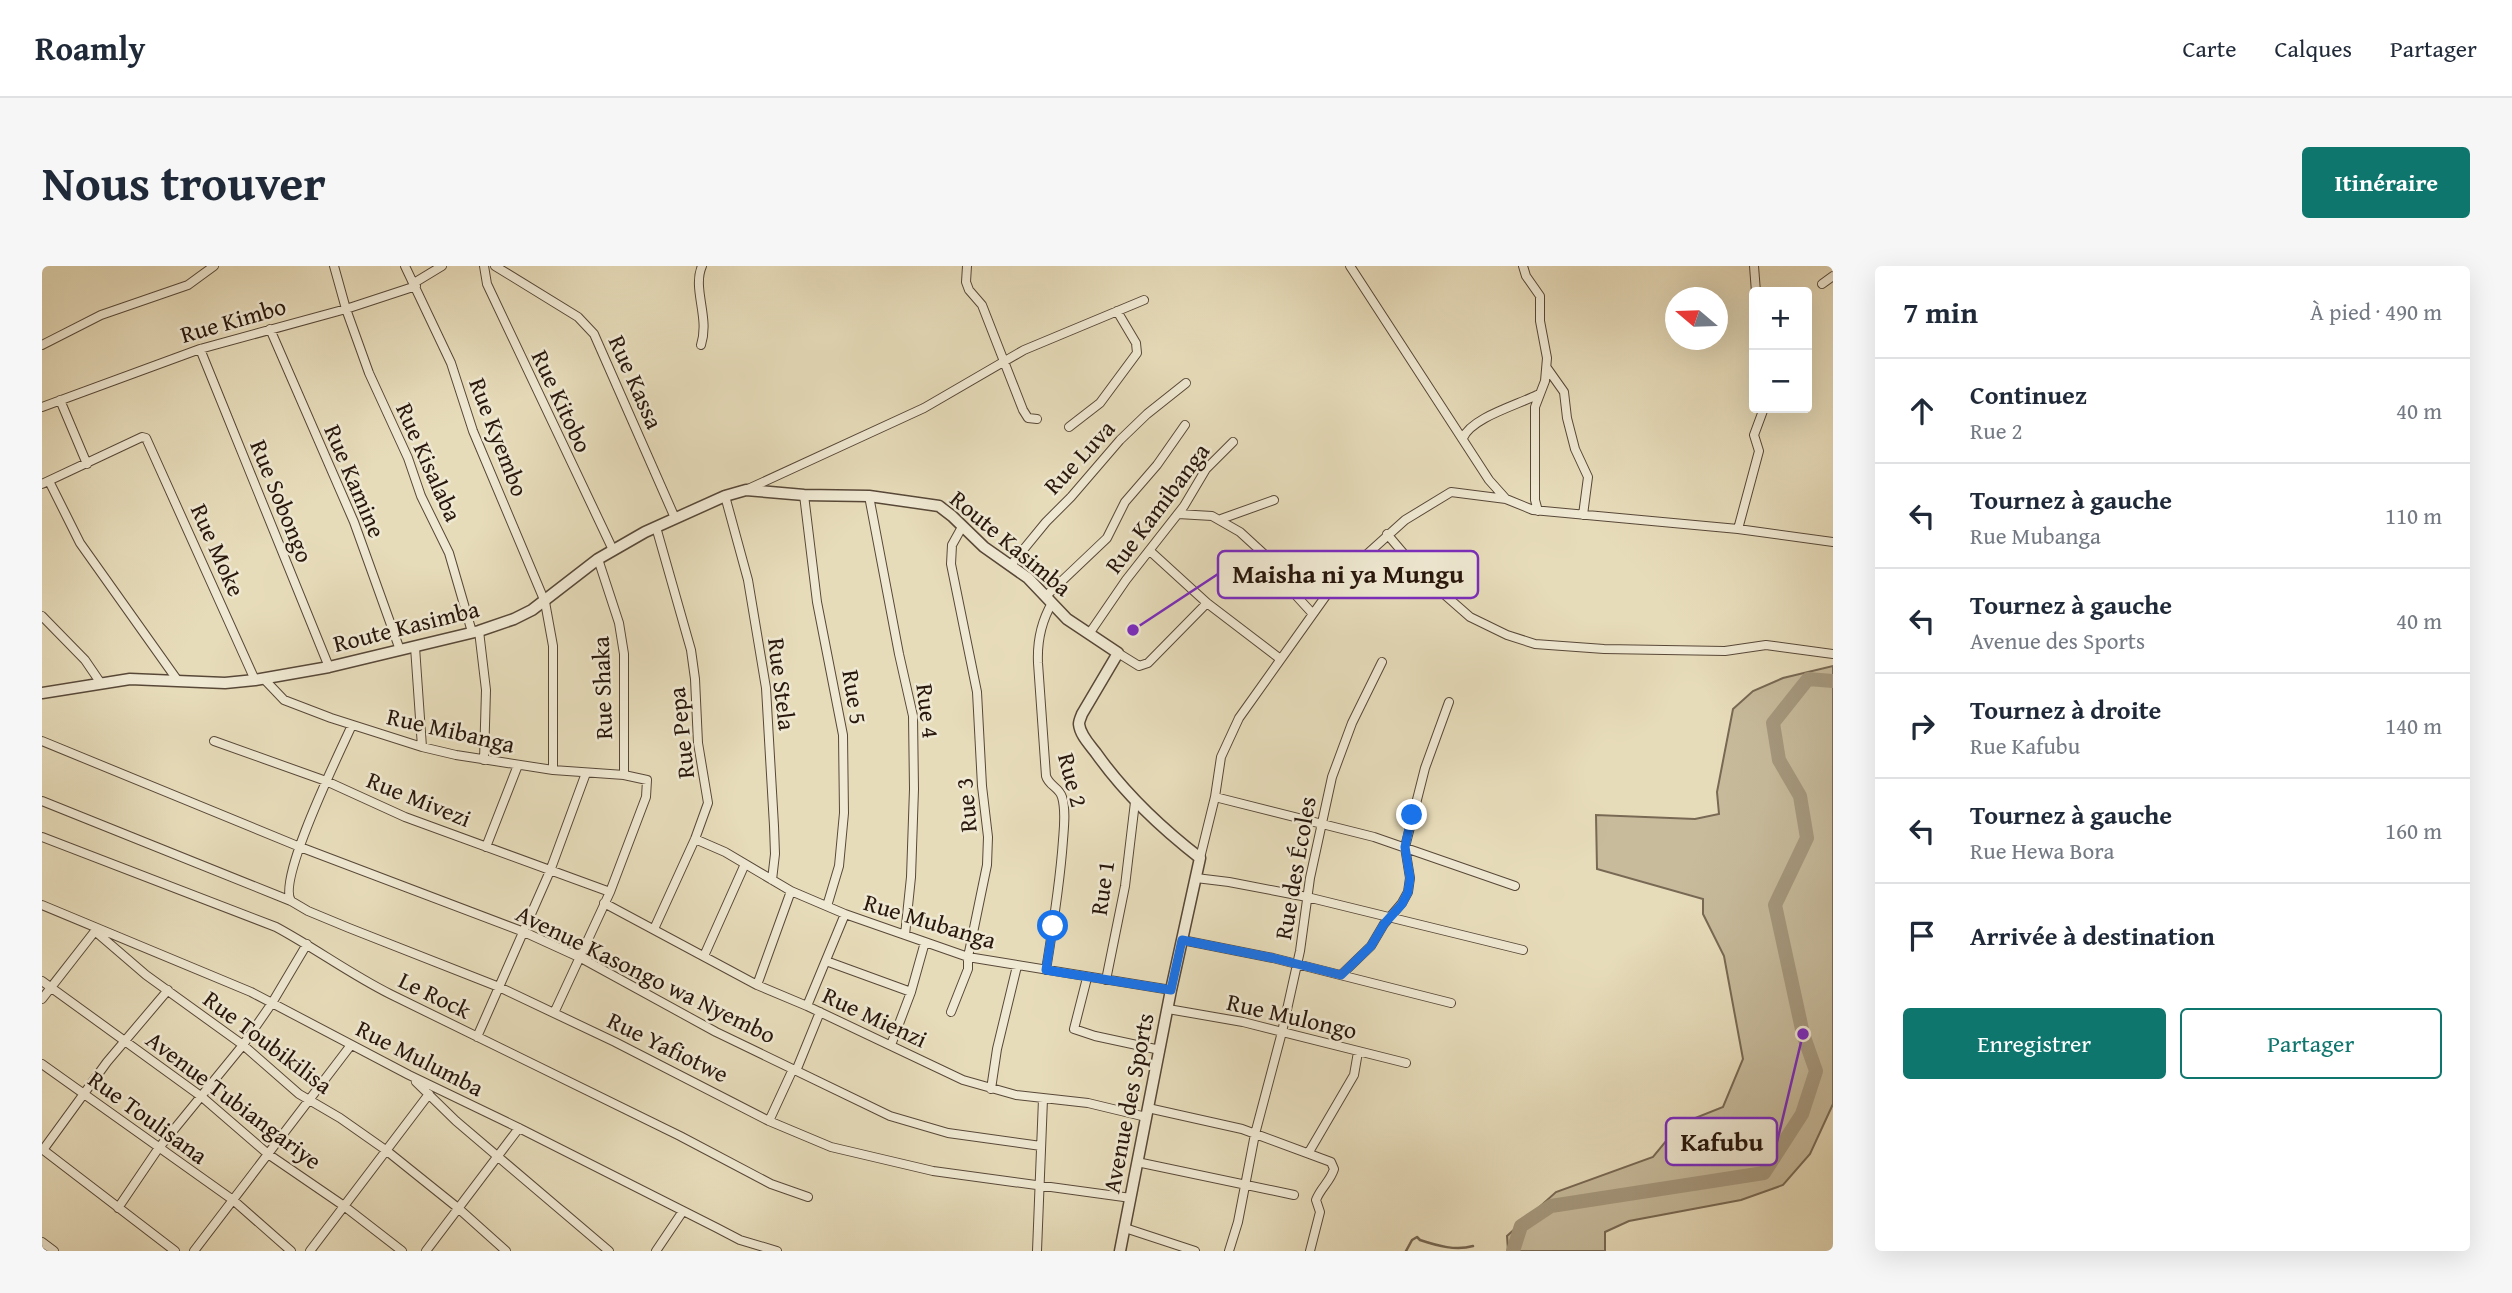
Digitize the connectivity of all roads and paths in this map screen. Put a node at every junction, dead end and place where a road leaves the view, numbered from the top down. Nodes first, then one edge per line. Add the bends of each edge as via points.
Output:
1 (214, 266) edge
2 (334, 266) edge
3 (405, 266) edge
4 (442, 266) edge
5 (484, 266) edge
6 (495, 266) edge
7 (702, 266) edge
8 (967, 266) edge
9 (1350, 266) edge
10 (1523, 266) edge
11 (1754, 266) edge
12 (1833, 276) edge
13 (415, 284) junction
14 (1822, 284) dead end
15 (1756, 287) edge
16 (1144, 300) dead end
17 (346, 309) junction
18 (1117, 311) junction
19 (270, 329) junction
20 (42, 345) edge
21 (701, 345) dead end
22 (200, 349) junction
23 (1005, 360) junction
24 (1547, 368) junction
25 (1186, 383) dead end
26 (1538, 395) junction
27 (60, 400) junction
28 (42, 407) edge
29 (1762, 413) edge
30 (1037, 419) dead end
31 (1185, 425) dead end
32 (1069, 427) dead end
33 (1463, 438) junction
34 (1233, 442) dead end
35 (87, 464) junction
36 (46, 482) edge
37 (746, 490) junction
38 (804, 495) junction
39 (725, 496) junction
40 (869, 496) junction
41 (1506, 499) junction
42 (1273, 500) dead end
43 (1538, 511) junction
44 (1178, 514) junction
45 (1583, 515) junction
46 (675, 518) junction
47 (1221, 519) junction
48 (656, 527) junction
49 (962, 527) junction
50 (1738, 530) junction
51 (1387, 534) junction
52 (1833, 542) edge
53 (613, 550) junction
54 (1150, 551) junction
55 (598, 559) junction
56 (1010, 566) junction
57 (1050, 599) junction
58 (545, 602) junction
59 (1207, 603) junction
60 (1312, 613) junction
61 (42, 616) edge
62 (476, 631) junction
63 (1089, 634) junction
64 (415, 647) junction
65 (400, 650) junction
66 (1118, 653) junction
67 (1833, 653) edge
68 (1279, 657) junction
69 (1382, 662) dead end
70 (330, 667) junction
71 (260, 679) junction
72 (178, 681) junction
73 (100, 682) junction
74 (42, 693) edge
75 (1450, 702) dead end
76 (352, 725) junction
77 (42, 741) edge
78 (214, 741) dead end
79 (422, 747) junction
80 (484, 760) junction
81 (518, 765) junction
82 (553, 770) junction
83 (586, 773) junction
84 (624, 775) junction
85 (326, 781) junction
86 (1215, 797) junction
87 (42, 801) edge
88 (1135, 802) junction
89 (1321, 825) junction
90 (42, 838) edge
91 (695, 839) junction
92 (300, 847) junction
93 (486, 847) junction
94 (1405, 847) junction
95 (1200, 858) junction
96 (745, 864) junction
97 (550, 871) junction
98 (1196, 878) junction
99 (772, 880) junction
100 (1515, 886) dead end
101 (791, 891) junction
102 (610, 892) junction
103 (1307, 897) junction
104 (291, 901) junction
105 (604, 903) junction
106 (42, 905) edge
107 (827, 906) junction
108 (845, 914) junction
109 (1388, 918) junction
110 (93, 929) junction
111 (654, 929) junction
112 (524, 932) junction
113 (905, 935) junction
114 (1182, 940) junction
115 (925, 942) junction
116 (307, 943) junction
117 (1523, 950) dead end
118 (704, 956) junction
119 (968, 957) junction
120 (581, 958) junction
121 (825, 961) junction
122 (1297, 964) junction
123 (1017, 965) junction
124 (1046, 970) junction
125 (1341, 975) junction
126 (1087, 978) junction
127 (1106, 980) junction
128 (42, 981) edge
129 (757, 985) junction
130 (51, 987) junction
131 (499, 987) junction
132 (168, 990) junction
133 (1171, 990) junction
134 (911, 992) junction
135 (42, 999) edge
136 (272, 1003) junction
137 (1451, 1003) dead end
138 (807, 1006) junction
139 (1168, 1009) junction
140 (820, 1012) junction
141 (951, 1012) dead end
142 (554, 1013) junction
143 (1282, 1032) junction
144 (477, 1037) junction
145 (126, 1042) junction
146 (243, 1045) junction
147 (351, 1045) junction
148 (891, 1045) junction
149 (1160, 1050) junction
150 (1358, 1052) junction
151 (1406, 1063) dead end
152 (42, 1064) edge
153 (794, 1070) junction
154 (409, 1075) junction
155 (990, 1089) junction
156 (429, 1094) junction
157 (85, 1095) junction
158 (202, 1097) junction
159 (1043, 1099) junction
160 (310, 1101) junction
161 (1147, 1113) junction
162 (769, 1121) junction
163 (519, 1128) junction
164 (1255, 1134) junction
165 (1041, 1146) junction
166 (43, 1149) edge
167 (158, 1149) junction
168 (387, 1151) junction
169 (1309, 1152) junction
170 (268, 1154) junction
171 (499, 1156) junction
172 (1137, 1162) junction
173 (1040, 1184) junction
174 (1246, 1184) junction
175 (1294, 1195) dead end
176 (808, 1197) dead end
177 (1131, 1198) junction
178 (233, 1200) junction
179 (344, 1206) junction
180 (118, 1208) junction
181 (458, 1208) junction
182 (683, 1211) junction
183 (1125, 1228) junction
184 (42, 1242) edge
185 (54, 1251) edge
186 (174, 1251) edge
187 (194, 1251) edge
188 (291, 1251) edge
189 (310, 1251) edge
190 (402, 1251) edge
191 (426, 1251) edge
192 (506, 1251) edge
193 (608, 1251) edge
194 (656, 1251) edge
195 (777, 1251) edge
196 (1037, 1251) edge
197 (1120, 1251) edge
198 (1195, 1251) edge
199 (1229, 1251) edge
200 (1311, 1251) edge

1 - 20 street via 188,285 101,315
2 - 17 street, Rue Kisalaba
3 - 13 street
4 - 13 street, Rue Kimbo
5 - 53 street, Rue Kitobo via 496,305
6 - 46 street, Rue Kassa via 579,317 594,334
7 - 21 street via 705,334
8 - 23 street via 969,290 982,305
9 - 33 street
10 - 24 street via 1540,296
11 - 15 street
12 - 14 street
13 - 17 street, Rue Kimbo
13 - 58 street, Rue Kyembo
16 - 18 street, Route Kasimba
17 - 19 street, Rue Kimbo
17 - 62 street, Rue Kisalaba via 421,496 449,552
18 - 23 street, Route Kasimba
18 - 32 street via 1138,353 1100,403
19 - 22 street, Rue Kimbo
19 - 65 street, Rue Kamine via 354,522
22 - 27 street, Rue Kimbo
22 - 70 street, Rue Sobongo
23 - 30 street via 1026,415
23 - 37 street, Route Kasimba via 924,408
24 - 26 street
24 - 45 street via 1564,392 1575,449 1588,477
25 - 56 street, Rue Luva via 1121,440
26 - 33 street via 1478,423
26 - 43 street via 1534,451
27 - 28 street, Rue Kimbo
27 - 35 street
29 - 50 street via 1754,435 1759,452
31 - 57 street, Rue 2 via 1125,502 1107,538
33 - 41 street
34 - 44 street, Rue Kamibanga via 1206,469
35 - 36 street
35 - 71 street, Rue Moke via 144,436
36 - 72 street via 80,543
37 - 38 street, Route Kasimba
37 - 39 street, Route Kasimba
38 - 40 street, Route Kasimba
38 - 107 street, Rue 5 via 817,602 843,735 843,826 839,866
39 - 46 street, Route Kasimba
39 - 99 street, Rue Stela via 748,580 766,688 775,854
40 - 49 street, Route Kasimba via 939,506
40 - 113 street, Rue 4 via 914,716
41 - 43 street, Avenue des Sports
41 - 51 street, Avenue des Sports via 1451,492
42 - 47 street
43 - 45 street, Avenue des Sports
44 - 47 street
44 - 54 street, Rue Kamibanga
45 - 50 street, Avenue des Sports
46 - 48 street, Route Kasimba
47 - 60 street via 1277,566
48 - 53 street, Route Kasimba
48 - 91 street, Rue Pepa via 695,678 698,743 708,803
49 - 56 street, Route Kasimba
49 - 119 street, Rue 3 via 952,545 951,564 977,692 988,837 987,865
50 - 52 street, Avenue des Sports
51 - 60 street, Avenue des Sports via 1335,583
51 - 67 street via 1421,574 1470,617 1535,644 1725,651 1766,645
53 - 55 street, Route Kasimba
54 - 59 street
54 - 63 street, Rue Kamibanga
55 - 58 street, Route Kasimba
55 - 84 street, Rue Shaka via 624,654
56 - 57 street, Route Kasimba
57 - 63 street, Route Kasimba via 1067,619
57 - 124 street, Rue 2 via 1038,645 1039,677 1046,776 1063,799 1064,823
58 - 62 street, Route Kasimba via 514,620
58 - 82 street, Rue Kyembo via 553,646
59 - 66 street, Route Kasimba via 1148,663 1139,666
59 - 68 street
60 - 68 street, Avenue des Sports
61 - 73 street
62 - 64 street, Route Kasimba
62 - 80 street, Rue Kisalaba via 486,690
63 - 66 street, Route Kasimba
64 - 65 street, Route Kasimba
64 - 79 street
65 - 70 street, Route Kasimba
66 - 88 street via 1079,724
68 - 86 street, Avenue des Sports via 1238,718 1221,757
69 - 89 street, Rue des Écoles via 1352,723
70 - 71 street, Route Kasimba
71 - 72 street, Route Kasimba
71 - 76 street, Rue Mibanga via 284,700
72 - 73 street, Route Kasimba
73 - 74 street, Route Kasimba
75 - 94 street via 1425,768
76 - 79 street, Rue Mibanga
76 - 85 street
77 - 92 street, Avenue Kasongo wa Nyembo
78 - 85 street, Rue Mivezi
79 - 80 street, Rue Mibanga
80 - 81 street, Rue Mibanga
81 - 82 street, Rue Mibanga
81 - 93 street
82 - 83 street, Rue Mibanga
83 - 84 street, Rue Mibanga
83 - 97 street
84 - 102 street, Rue Mibanga via 648,783
85 - 92 street
85 - 93 street, Rue Mivezi
86 - 89 street
86 - 95 street, Avenue des Sports
87 - 104 street, Rue Yafiotwe
88 - 95 street
88 - 127 street, Rue 1 via 1125,886
89 - 94 street
89 - 103 street, Rue des Écoles
90 - 116 street, Le Rock
91 - 96 street, Rue Mubanga
91 - 111 street, Rue Pepa
92 - 104 street via 288,891
92 - 112 street, Avenue Kasongo wa Nyembo
93 - 97 street, Rue Mivezi
94 - 100 street
94 - 109 street via 1410,886 1402,904
95 - 98 street, Avenue des Sports
96 - 99 street, Rue Mubanga
96 - 118 street
97 - 102 street, Rue Mivezi
97 - 112 street
98 - 103 street
98 - 114 street, Avenue des Sports
99 - 101 street, Rue Mubanga
101 - 107 street, Rue Mubanga
101 - 129 street
102 - 105 street
103 - 109 street
103 - 122 street, Rue des Écoles
104 - 131 street, Rue Yafiotwe
105 - 111 street, Rue Mienzi
105 - 120 street
106 - 110 street, Rue Mulumba
107 - 108 street, Rue Mubanga
108 - 113 street, Rue Mubanga
108 - 121 street
109 - 117 street
109 - 125 street via 1371,946
110 - 130 street
110 - 132 street, Rue Toubikilisa
110 - 136 street, Rue Mulumba
111 - 118 street, Rue Mienzi
112 - 120 street, Avenue Kasongo wa Nyembo
112 - 131 street
113 - 115 street, Rue Mubanga
114 - 122 street
114 - 133 street, Avenue des Sports
115 - 119 street, Rue Mubanga
115 - 134 street
116 - 136 street
116 - 144 street, Le Rock via 352,975
118 - 129 street, Rue Mienzi
119 - 123 street, Rue Mubanga
119 - 141 street, Rue 3 via 968,969
120 - 142 street
120 - 153 street, Avenue Kasongo wa Nyembo
121 - 134 street
121 - 138 street
122 - 125 street
122 - 143 street, Rue des Écoles
123 - 124 street, Rue Mubanga
123 - 155 street
124 - 126 street, Rue Mubanga
125 - 137 street
126 - 127 street, Rue Mubanga
126 - 149 street via 1074,1029
127 - 133 street, Rue Mubanga
128 - 130 street, Avenue Tubiangariye
129 - 138 street, Rue Mienzi
130 - 135 street
130 - 145 street, Avenue Tubiangariye
131 - 142 street, Rue Yafiotwe
131 - 144 street
132 - 145 street
132 - 146 street, Rue Toubikilisa
133 - 139 street, Avenue des Sports
134 - 148 street
136 - 146 street
136 - 147 street, Rue Mulumba
138 - 140 street, Rue Mienzi
139 - 143 street, Rue Mulongo
139 - 149 street, Avenue des Sports
140 - 148 street, Rue Mienzi
140 - 153 street
142 - 162 street, Rue Yafiotwe
143 - 150 street, Rue Mulongo
143 - 164 street, Rue des Écoles
144 - 176 street, Le Rock via 771,1184
145 - 157 street
145 - 158 street, Avenue Tubiangariye
146 - 158 street
146 - 160 street, Rue Toubikilisa
147 - 154 street, Rue Mulumba
147 - 160 street
148 - 155 street, Rue Mienzi
149 - 161 street, Avenue des Sports
150 - 151 street, Rue Mulongo
150 - 169 street via 1354,1075
152 - 157 street, Rue Toulisana
153 - 162 street
153 - 165 street, Avenue Kasongo wa Nyembo via 917,1125
154 - 156 street
154 - 163 street, Rue Mulumba
155 - 159 street, Rue Mienzi
156 - 168 street
156 - 171 street
157 - 166 street
157 - 167 street, Rue Toulisana
158 - 167 street
158 - 170 street, Avenue Tubiangariye
159 - 161 street, Rue Mienzi
159 - 165 street
160 - 168 street, Rue Toubikilisa
160 - 170 street
161 - 164 street, Rue Mienzi
161 - 172 street, Avenue des Sports
162 - 173 street, Rue Yafiotwe via 851,1153 933,1171
163 - 171 street
163 - 182 street, Rue Mulumba
164 - 169 street, Rue Mienzi
164 - 174 street, Rue des Écoles
165 - 173 street
166 - 180 street
167 - 178 street, Rue Toulisana
167 - 180 street
168 - 179 street
168 - 181 street, Rue Toubikilisa
169 - 200 street, Rue Mienzi via 1327,1159 1334,1169 1316,1197 1320,1212
170 - 178 street
170 - 179 street, Avenue Tubiangariye
171 - 181 street
171 - 193 street
172 - 174 street
172 - 177 street, Avenue des Sports
173 - 177 street, Rue Yafiotwe
173 - 196 street
174 - 175 street
174 - 199 street, Rue des Écoles
177 - 183 street, Avenue des Sports
178 - 187 street
178 - 188 street, Rue Toulisana
179 - 189 street
179 - 190 street, Avenue Tubiangariye
180 - 186 street
181 - 191 street
181 - 192 street, Rue Toubikilisa
182 - 194 street
182 - 195 street, Rue Mulumba via 740,1240
183 - 197 street, Avenue des Sports
183 - 198 street
184 - 185 street

